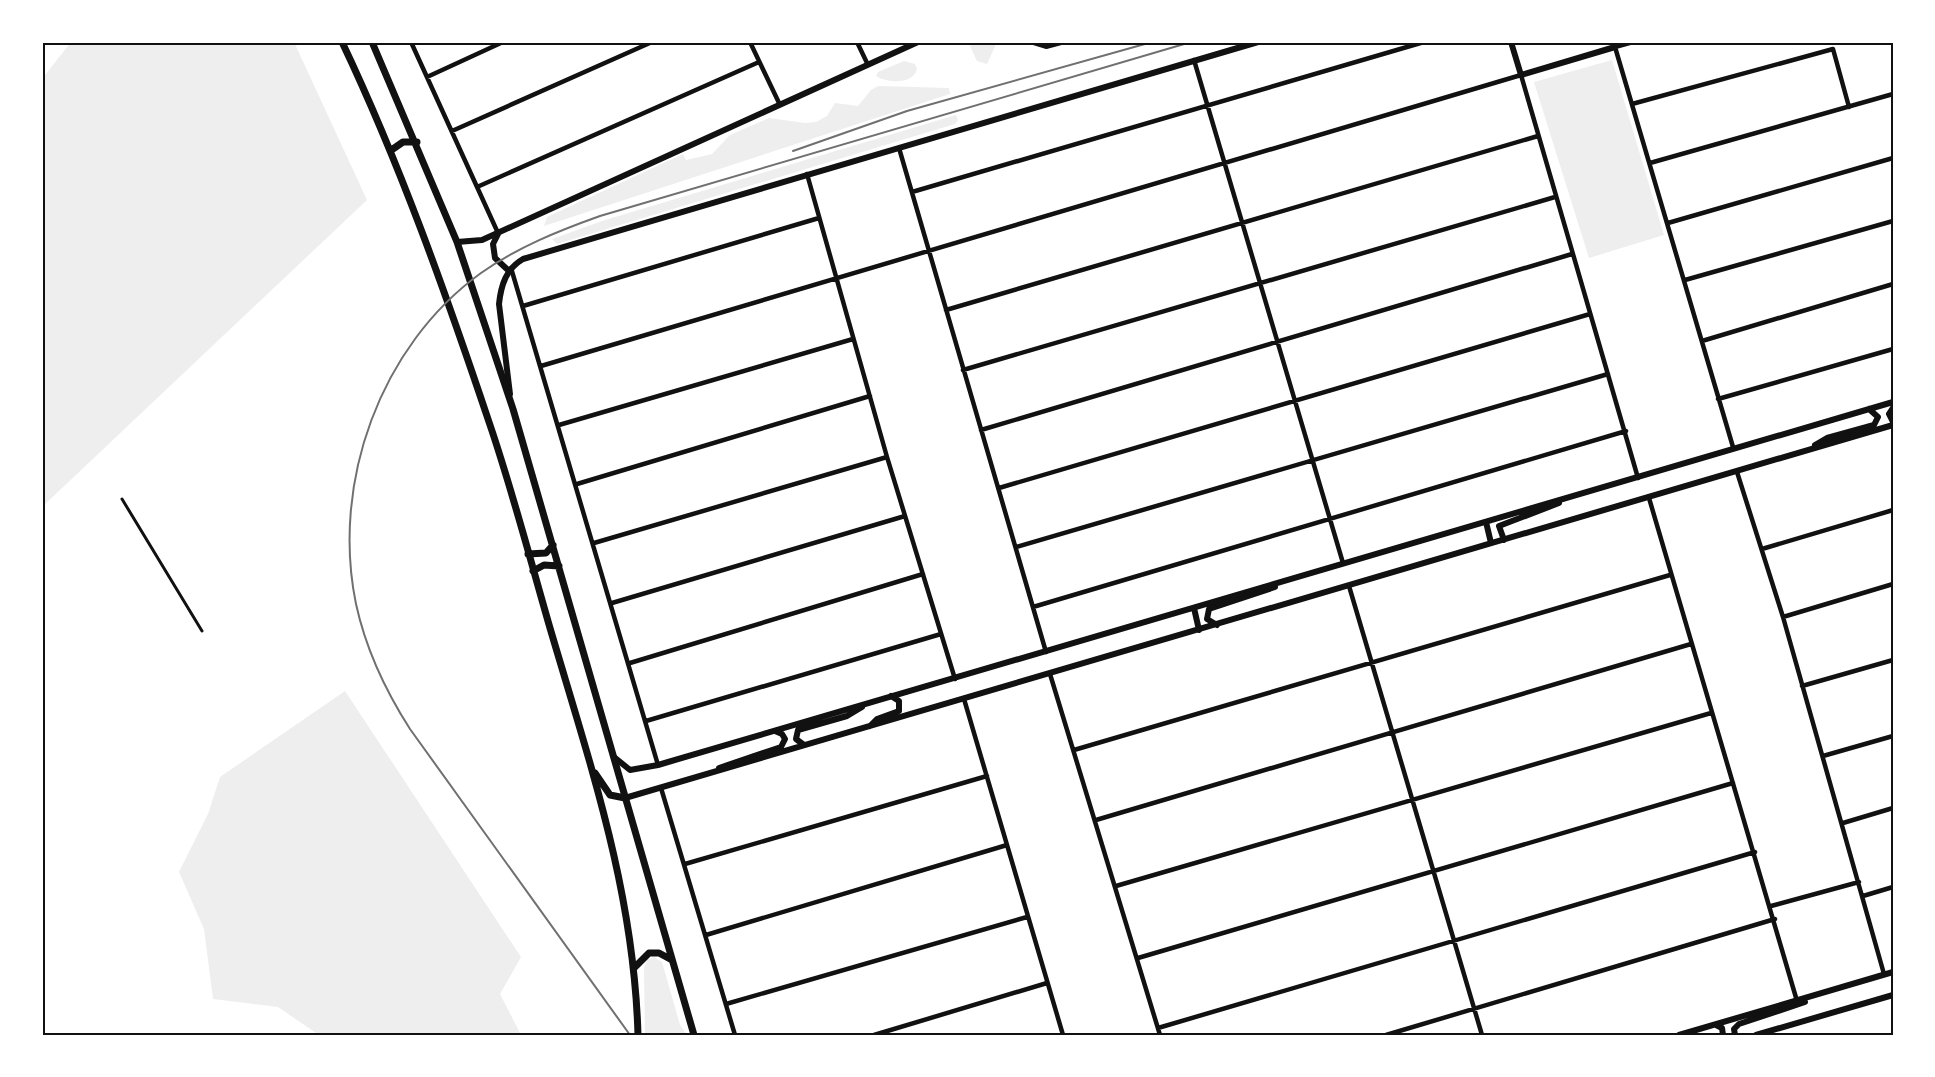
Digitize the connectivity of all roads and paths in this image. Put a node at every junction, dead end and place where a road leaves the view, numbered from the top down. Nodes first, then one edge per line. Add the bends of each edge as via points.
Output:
1 (342, 42) edge
2 (372, 42) edge
3 (411, 42) edge
4 (503, 42) edge
5 (652, 42) edge
6 (750, 42) edge
7 (857, 42) edge
8 (918, 42) edge
9 (1034, 42) edge
10 (1061, 42) edge
11 (1258, 42) edge
12 (1424, 42) edge
13 (1511, 42) edge
14 (1633, 42) edge
15 (1614, 45) edge
16 (1194, 60) junction
17 (759, 62) junction
18 (868, 64) junction
19 (1521, 75) junction
20 (427, 77) junction
21 (1893, 94) edge
22 (1632, 104) junction
23 (780, 105) junction
24 (1208, 106) junction
25 (1849, 107) junction
26 (452, 131) junction
27 (1538, 136) junction
28 (417, 142) junction
29 (899, 148) junction
30 (390, 151) junction
31 (1893, 158) edge
32 (1650, 163) junction
33 (1225, 165) junction
34 (807, 174) junction
35 (477, 187) junction
36 (912, 192) junction
37 (1555, 197) junction
38 (819, 218) junction
39 (1893, 221) edge
40 (1242, 223) junction
41 (1668, 223) junction
42 (498, 233) junction
43 (457, 242) junction
44 (929, 251) junction
45 (1572, 254) junction
46 (510, 269) junction
47 (835, 279) junction
48 (1685, 280) junction
49 (1260, 282) junction
50 (1893, 284) edge
51 (524, 306) junction
52 (946, 310) junction
53 (1590, 314) junction
54 (853, 339) junction
55 (1702, 340) junction
56 (1277, 342) junction
57 (1893, 349) edge
58 (541, 366) junction
59 (963, 370) junction
60 (1608, 374) junction
61 (870, 396) junction
62 (1718, 399) junction
63 (1296, 401) junction
64 (1893, 402) edge
65 (1893, 408) edge
66 (513, 409) junction
67 (1869, 409) junction
68 (1893, 423) edge
69 (559, 425) junction
70 (981, 430) junction
71 (1626, 431) junction
72 (1733, 447) junction
73 (1806, 450) junction
74 (887, 457) junction
75 (1313, 460) junction
76 (1737, 472) junction
77 (1638, 478) junction
78 (577, 484) junction
79 (999, 488) junction
80 (1576, 495) junction
81 (1648, 498) junction
82 (122, 499) dead end
83 (1893, 510) edge
84 (905, 516) junction
85 (1330, 519) junction
86 (1486, 522) junction
87 (1504, 540) junction
88 (594, 543) junction
89 (1491, 543) junction
90 (553, 545) junction
91 (1016, 547) junction
92 (1762, 549) junction
93 (528, 554) junction
94 (1343, 563) junction
95 (559, 566) junction
96 (533, 571) junction
97 (923, 574) junction
98 (1670, 575) junction
99 (1297, 576) junction
100 (1893, 584) edge
101 (1349, 586) junction
102 (612, 603) junction
103 (1033, 607) junction
104 (1194, 608) junction
105 (1783, 617) junction
106 (1216, 625) junction
107 (1199, 630) junction
108 (202, 631) dead end
109 (941, 634) junction
110 (1691, 644) junction
111 (1046, 652) junction
112 (1893, 660) edge
113 (630, 663) junction
114 (1371, 664) junction
115 (1050, 674) junction
116 (955, 679) junction
117 (1802, 686) junction
118 (891, 696) junction
119 (964, 699) junction
120 (873, 701) junction
121 (1711, 713) junction
122 (646, 721) junction
123 (870, 727) junction
124 (775, 731) junction
125 (1391, 733) junction
126 (1893, 736) edge
127 (807, 745) junction
128 (1074, 750) junction
129 (1823, 756) junction
130 (614, 757) junction
131 (658, 765) junction
132 (591, 766) junction
133 (702, 776) junction
134 (987, 776) junction
135 (1733, 783) junction
136 (661, 788) junction
137 (625, 798) junction
138 (1413, 799) junction
139 (1893, 808) edge
140 (1096, 820) junction
141 (1843, 823) junction
142 (1007, 845) junction
143 (1755, 852) junction
144 (685, 864) junction
145 (1434, 870) junction
146 (1859, 882) junction
147 (1116, 886) junction
148 (1893, 887) edge
149 (1863, 896) junction
150 (1771, 906) junction
151 (1027, 917) junction
152 (1775, 919) junction
153 (706, 935) junction
154 (1453, 940) junction
155 (1138, 958) junction
156 (672, 960) junction
157 (634, 968) junction
158 (1893, 972) edge
159 (1884, 974) junction
160 (1047, 983) junction
161 (1821, 994) junction
162 (1893, 994) edge
163 (1797, 1001) junction
164 (726, 1004) junction
165 (1474, 1008) junction
166 (1713, 1025) junction
167 (1158, 1028) junction
168 (638, 1035) edge
169 (694, 1035) edge
170 (735, 1035) edge
171 (874, 1035) edge
172 (1063, 1035) edge
173 (1160, 1035) edge
174 (1386, 1035) edge
175 (1482, 1035) edge
176 (1679, 1035) edge
177 (1723, 1035) edge
178 (1735, 1035) edge
179 (1756, 1035) edge

1 - 30 main road
2 - 28 main road
3 - 20 street
4 - 20 street
5 - 26 street
6 - 17 street
7 - 18 street
8 - 18 main road
9 - 10 main road via 1046,46
11 - 16 main road
12 - 24 street
13 - 19 main road
14 - 15 street
15 - 19 main road
15 - 22 street
16 - 24 street
16 - 29 main road
17 - 23 street
17 - 35 street
18 - 23 main road
19 - 27 street
19 - 33 street
20 - 26 street
21 - 25 street
22 - 25 street via 1833,49
22 - 32 street
23 - 42 main road
24 - 33 street
24 - 36 street
25 - 32 street
26 - 35 street
27 - 37 street
27 - 40 street
28 - 30 main road via 403,142
28 - 43 main road
29 - 34 main road
29 - 36 street
30 - 93 main road via 490,423
31 - 41 street
32 - 41 street
33 - 40 street
33 - 44 street
34 - 38 street
34 - 46 main road via 536,255
35 - 42 street
36 - 44 street
37 - 45 street
37 - 49 street
38 - 47 street
38 - 51 street
39 - 48 street
40 - 49 street
40 - 52 street
41 - 48 street
42 - 43 main road via 473,243
42 - 46 main road via 493,244 495,258
43 - 66 main road
44 - 47 street
44 - 52 street
45 - 53 street
45 - 56 street
46 - 51 street
46 - 66 main road via 501,291 499,312
47 - 54 street
47 - 58 street
48 - 55 street
49 - 56 street
49 - 59 street
50 - 55 street
51 - 58 street
52 - 59 street
53 - 60 street
53 - 63 street
54 - 61 street
54 - 69 street
55 - 62 street
56 - 63 street
56 - 70 street
57 - 62 street
58 - 69 street
59 - 70 street
60 - 71 street
60 - 75 street
61 - 74 street
61 - 78 street
62 - 72 street
63 - 75 street
63 - 79 street
64 - 67 main road
65 - 68 main road via 1889,414
66 - 90 main road
67 - 72 main road
67 - 73 main road via 1877,414 1877,423 1827,438
68 - 73 main road
69 - 78 street
70 - 79 street
71 - 77 street
71 - 85 street
72 - 77 main road
73 - 76 main road
74 - 84 street
74 - 88 street
75 - 85 street
75 - 91 street
76 - 81 main road
76 - 92 street
77 - 80 main road
78 - 88 street
79 - 91 street
80 - 86 main road
80 - 87 main road via 1499,526
81 - 87 main road
81 - 98 street
82 - 108 street
83 - 92 street
84 - 97 street
84 - 102 street
85 - 94 street
85 - 103 street
86 - 89 main road
86 - 94 main road
87 - 89 main road
88 - 102 street
89 - 101 main road
90 - 93 main road via 546,554
90 - 95 main road
91 - 103 street
92 - 105 street
93 - 96 main road
94 - 99 main road
95 - 96 main road via 544,565
95 - 130 main road
96 - 132 main road
97 - 109 street
97 - 113 street
98 - 110 street
98 - 114 street
99 - 104 main road
99 - 106 main road via 1209,609 1207,619
100 - 105 street
101 - 106 main road
101 - 114 street
102 - 113 street
103 - 111 street
104 - 107 main road
104 - 111 main road
105 - 117 street
106 - 107 main road
107 - 115 main road
109 - 116 street
109 - 122 street
110 - 121 street
110 - 125 street
111 - 116 main road
112 - 117 street
113 - 122 street
114 - 125 street
114 - 128 street
115 - 119 main road
115 - 128 street
116 - 118 main road
117 - 129 street
118 - 120 main road
118 - 123 main road via 899,702 899,711 877,719
119 - 123 main road
119 - 134 street
120 - 124 main road
120 - 127 main road via 847,716 798,730 796,739
121 - 135 street
121 - 138 street
122 - 131 street
123 - 127 main road
124 - 131 main road
124 - 133 main road via 785,739 781,747
125 - 138 street
125 - 140 street
126 - 129 street
127 - 133 main road
128 - 140 street
129 - 141 street
130 - 131 main road via 630,770
130 - 137 main road
132 - 137 main road via 610,795
132 - 157 main road via 619,871
133 - 136 main road
134 - 142 street
134 - 144 street
135 - 143 street
135 - 145 street
136 - 137 main road
136 - 144 street
137 - 156 main road
138 - 145 street
138 - 147 street
139 - 141 street
140 - 147 street
141 - 146 street
142 - 151 street
142 - 153 street
143 - 150 street
143 - 154 street
144 - 153 street
145 - 154 street
145 - 155 street
146 - 149 street
146 - 150 street
147 - 155 street
148 - 149 street
149 - 159 street
150 - 152 street
151 - 160 street
151 - 164 street
152 - 163 street
152 - 165 street
153 - 164 street
154 - 165 street
154 - 167 street
155 - 167 street
156 - 157 main road via 649,953
156 - 169 main road
157 - 168 main road
158 - 159 main road
159 - 161 main road
160 - 171 street
160 - 172 street
161 - 163 main road
161 - 178 main road via 1795,1007 1739,1024
162 - 179 main road
163 - 166 main road
164 - 170 street
165 - 174 street
165 - 175 street
166 - 176 main road
166 - 177 main road via 1722,1028
167 - 173 street

